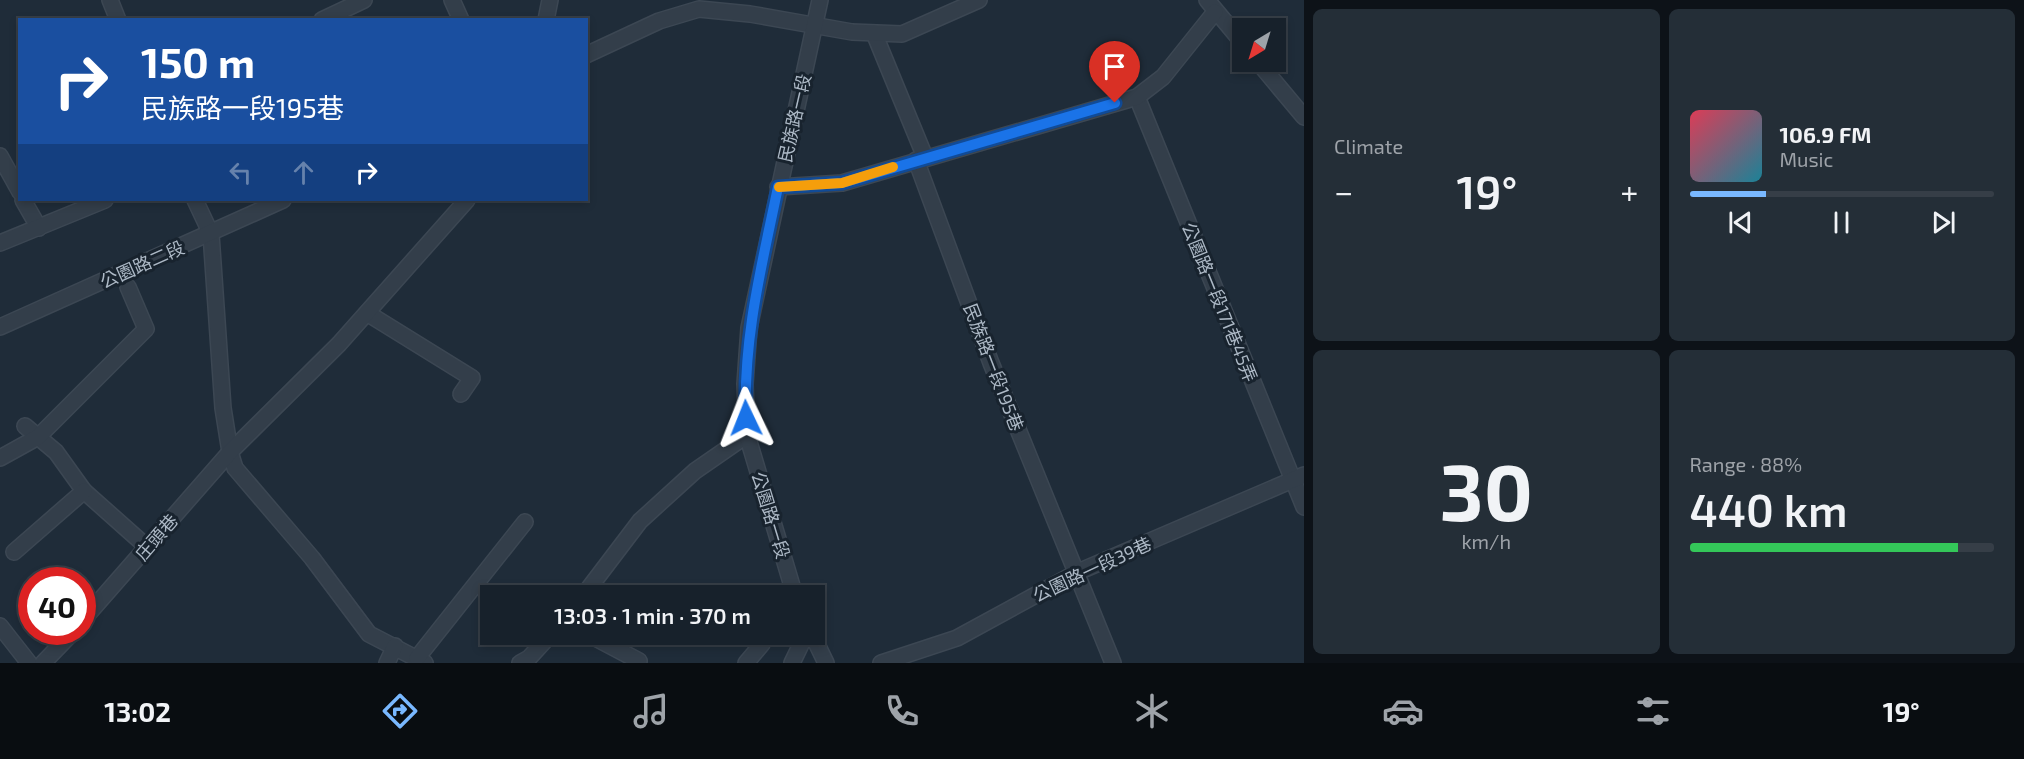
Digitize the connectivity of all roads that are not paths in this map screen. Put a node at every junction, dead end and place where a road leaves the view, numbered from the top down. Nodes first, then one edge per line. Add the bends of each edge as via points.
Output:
1 (110, 0) edge
2 (364, 0) edge
3 (452, 0) edge
4 (550, 0) edge
5 (820, 0) edge
6 (979, 0) edge
7 (1211, 6) edge
8 (117, 18) edge
9 (326, 18) edge
10 (460, 18) edge
11 (546, 18) edge
12 (814, 27) junction
13 (1232, 30) edge
14 (874, 33) junction
15 (588, 54) edge
16 (1266, 72) edge
17 (1137, 96) junction
18 (1304, 117) edge
19 (0, 156) edge
20 (920, 158) junction
21 (778, 187) junction
22 (18, 188) edge
23 (24, 201) edge
24 (103, 201) edge
25 (195, 201) edge
26 (281, 201) edge
27 (466, 201) edge
28 (39, 228) junction
29 (211, 234) junction
30 (0, 243) edge
31 (128, 287) dead end
32 (367, 313) junction
33 (0, 327) edge
34 (461, 394) dead end
35 (26, 426) dead end
36 (747, 435) junction
37 (38, 437) junction
38 (230, 452) junction
39 (0, 458) edge
40 (1299, 478) edge
41 (84, 491) junction
42 (1304, 507) edge
43 (525, 522) dead end
44 (147, 547) junction
45 (14, 552) dead end
46 (1077, 572) junction
47 (591, 585) edge
48 (790, 585) edge
49 (96, 605) edge
50 (0, 626) edge
51 (60, 645) edge
52 (542, 645) edge
53 (609, 645) edge
54 (761, 645) edge
55 (801, 645) edge
56 (817, 645) edge
57 (395, 646) junction
58 (421, 660) edge
59 (529, 661) edge
60 (639, 661) dead end
61 (29, 663) edge
62 (43, 663) edge
63 (387, 663) edge
64 (746, 663) edge
65 (792, 663) edge
66 (826, 663) edge
67 (881, 663) edge
68 (1113, 663) edge

1 - 8 street
2 - 9 street
3 - 10 street
4 - 11 street
5 - 12 street, 民族路一段
6 - 14 street via 902,34
7 - 13 street
7 - 17 street via 1163,77
12 - 14 street
12 - 15 street via 699,9 659,21
12 - 21 street, 民族路一段
14 - 20 street, 民族路一段195巷
16 - 18 street
17 - 20 street
17 - 40 street, 公園路一段171巷45弄
19 - 22 street
20 - 21 street via 842,183
20 - 46 street, 民族路一段195巷 via 991,363
21 - 36 street, 民族路一段 via 749,328
23 - 28 street
24 - 28 street
25 - 29 street
26 - 29 street, 公園路二段
27 - 32 street, 庄頭巷
28 - 30 street
29 - 33 street, 公園路二段
29 - 38 street via 223,408
31 - 37 street via 146,329
32 - 34 street via 472,378
32 - 38 street, 庄頭巷
35 - 37 street
36 - 47 street via 695,471 640,521
36 - 48 street, 公園路一段
37 - 39 street
37 - 41 street via 56,453
38 - 44 street, 庄頭巷
38 - 57 street via 234,468 312,558 369,634
40 - 42 street, 公園路一段171巷45弄
40 - 46 street, 公園路一段39巷
41 - 44 street
41 - 45 street
43 - 58 street
44 - 49 street, 庄頭巷
46 - 67 street, 公園路一段39巷 via 957,638
46 - 68 street, 民族路一段195巷
50 - 61 street
51 - 62 street
52 - 59 street
53 - 60 street
54 - 64 street
55 - 65 street
56 - 66 street
57 - 58 street
57 - 63 street

